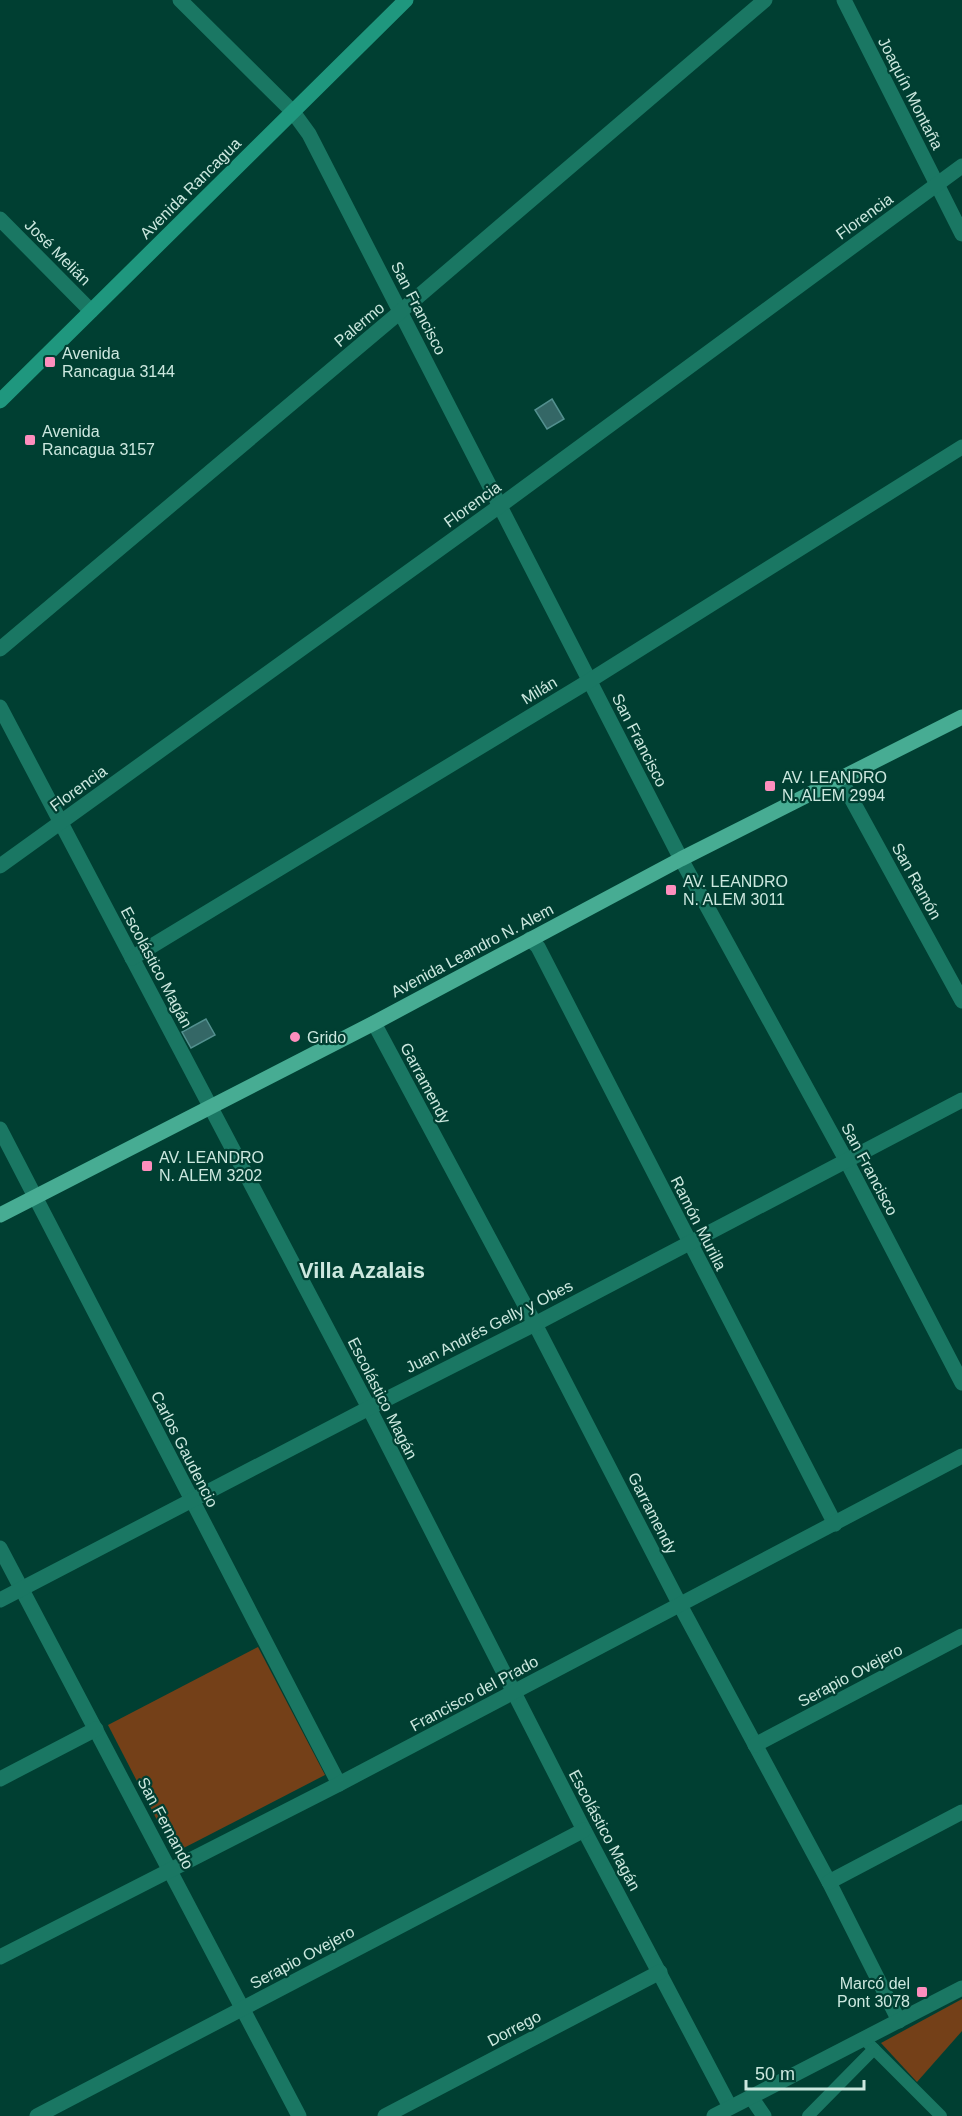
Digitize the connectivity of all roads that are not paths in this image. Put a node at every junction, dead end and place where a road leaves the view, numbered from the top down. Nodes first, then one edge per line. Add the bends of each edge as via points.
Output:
1 (180, 0) edge
2 (406, 0) edge
3 (765, 0) edge
4 (844, 0) edge
5 (293, 112) junction
6 (962, 166) edge
7 (937, 184) junction
8 (0, 219) edge
9 (962, 234) edge
10 (91, 311) junction
11 (400, 312) junction
12 (0, 401) edge
13 (962, 447) edge
14 (501, 506) junction
15 (0, 649) edge
16 (589, 681) junction
17 (0, 707) edge
18 (962, 717) edge
19 (840, 778) junction
20 (60, 823) junction
21 (681, 859) junction
22 (0, 866) edge
23 (530, 939) junction
24 (132, 958) junction
25 (962, 1001) edge
26 (374, 1023) junction
27 (962, 1100) edge
28 (210, 1107) junction
29 (0, 1129) edge
30 (846, 1160) junction
31 (36, 1196) junction
32 (0, 1215) edge
33 (688, 1242) junction
34 (535, 1324) junction
35 (962, 1383) edge
36 (369, 1408) junction
37 (962, 1456) edge
38 (191, 1501) junction
39 (835, 1524) junction
40 (0, 1548) edge
41 (21, 1589) junction
42 (0, 1600) edge
43 (680, 1605) junction
44 (962, 1636) edge
45 (513, 1692) junction
46 (96, 1729) junction
47 (755, 1745) junction
48 (0, 1779) edge
49 (339, 1784) junction
50 (962, 1812) edge
51 (584, 1830) junction
52 (170, 1870) junction
53 (829, 1882) junction
54 (0, 1957) edge
55 (660, 1972) junction
56 (962, 1988) edge
57 (243, 2009) junction
58 (899, 2021) junction
59 (869, 2044) junction
60 (751, 2097) junction
61 (730, 2107) junction
62 (37, 2116) edge
63 (298, 2116) edge
64 (385, 2116) edge
65 (714, 2116) edge
66 (764, 2116) edge
67 (808, 2116) edge
68 (941, 2116) edge

1 - 5 street, San Francisco
2 - 5 main road, Avenida Rancagua
3 - 11 street, Palermo
4 - 7 street, Joaquín Montaña
5 - 10 main road, Avenida Rancagua
5 - 11 street, San Francisco via 309,134
6 - 7 street, Florencia
7 - 9 street, Joaquín Montaña
7 - 14 street, Florencia
8 - 10 street, José Melián
10 - 12 main road, Avenida Rancagua
11 - 14 street, San Francisco
11 - 15 street, Palermo
13 - 16 street, Milán
14 - 16 street, San Francisco
14 - 20 street, Florencia
16 - 21 street, San Francisco
16 - 24 street, Milán
17 - 20 street, Escolástico Magán
18 - 19 main road, Avenida Leandro N. Alem
19 - 21 main road, Avenida Leandro N. Alem
19 - 25 street, San Ramón
20 - 22 street, Florencia
20 - 24 street, Escolástico Magán
21 - 23 main road, Avenida Leandro N. Alem
21 - 30 street, San Francisco
23 - 26 main road, Avenida Leandro N. Alem
23 - 33 street, Ramón Murilla
24 - 28 street, Escolástico Magán
26 - 28 main road, Avenida Leandro N. Alem
26 - 34 street, Garramendy
27 - 30 street, Juan Andrés Gelly y Obes
28 - 31 main road, Avenida Leandro N. Alem
28 - 36 street, Escolástico Magán
29 - 31 street, Carlos Gaudencio
30 - 33 street, Juan Andrés Gelly y Obes
30 - 35 street, San Francisco
31 - 32 main road, Avenida Leandro N. Alem
31 - 38 street, Carlos Gaudencio
33 - 34 street, Juan Andrés Gelly y Obes
33 - 39 street, Ramón Murilla
34 - 36 street, Juan Andrés Gelly y Obes
34 - 43 street, Garramendy
36 - 38 street, Juan Andrés Gelly y Obes
36 - 45 street, Escolástico Magán
37 - 39 street, Francisco del Prado
38 - 41 street, Juan Andrés Gelly y Obes
38 - 49 street, Carlos Gaudencio
39 - 43 street, Francisco del Prado
40 - 41 street, San Fernando
41 - 42 street, Juan Andrés Gelly y Obes
41 - 46 street, San Fernando
43 - 45 street, Francisco del Prado
43 - 47 street, Garramendy
44 - 47 street, Serapio Ovejero
45 - 49 street, Francisco del Prado
45 - 51 street, Escolástico Magán
46 - 48 street
46 - 52 street, San Fernando
47 - 53 street, Garramendy
49 - 52 street, Francisco del Prado
50 - 53 street
51 - 55 street, Escolástico Magán
51 - 57 street, Serapio Ovejero
52 - 54 street, Francisco del Prado
52 - 57 street, San Fernando
53 - 58 street, Garramendy
55 - 61 street, Escolástico Magán
55 - 64 street, Dorrego
56 - 58 street
57 - 62 street, Serapio Ovejero
57 - 63 street, San Fernando
58 - 59 street
59 - 60 street
59 - 67 street
59 - 68 street
60 - 61 street
60 - 66 street
61 - 65 street

